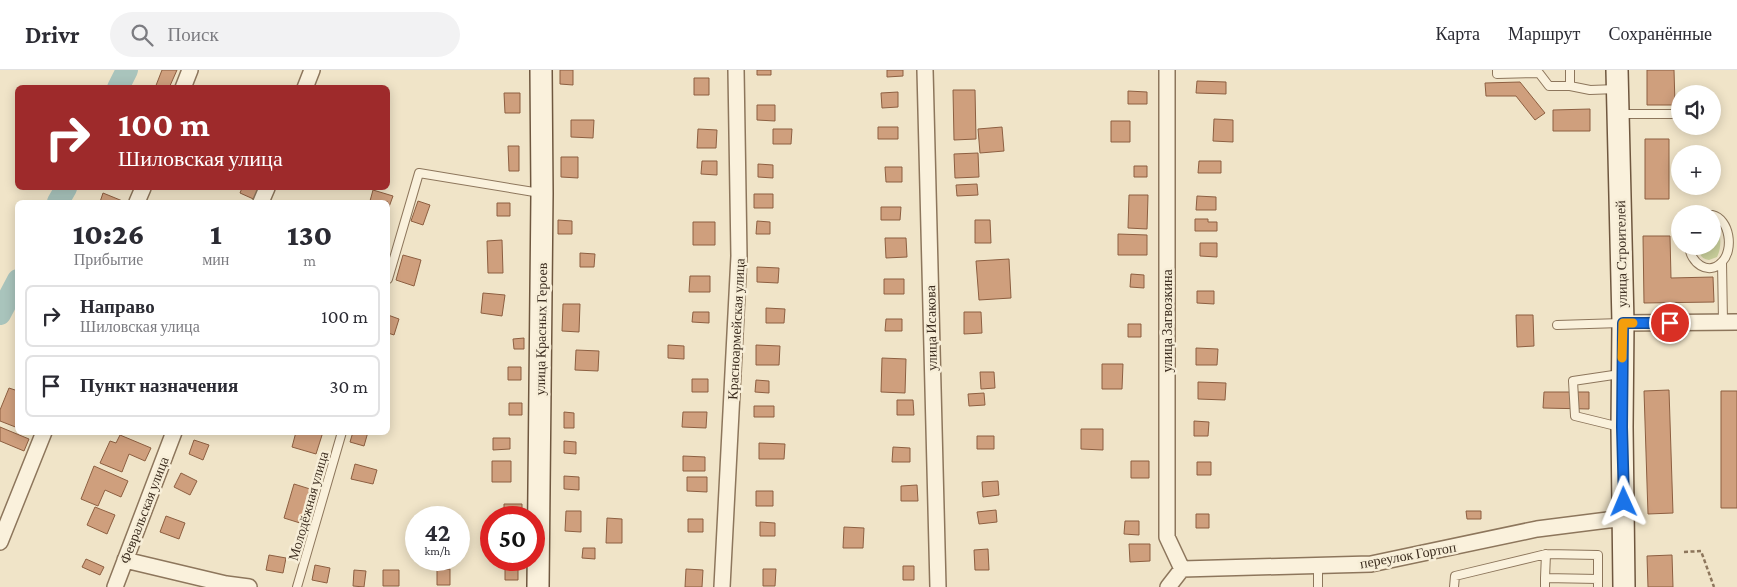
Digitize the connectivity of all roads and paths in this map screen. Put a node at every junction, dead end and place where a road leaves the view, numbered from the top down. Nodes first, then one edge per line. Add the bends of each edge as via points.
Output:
1 (190, 70) edge
2 (312, 70) edge
3 (541, 70) edge
4 (736, 70) edge
5 (925, 70) edge
6 (1168, 70) edge
7 (1497, 70) edge
8 (1570, 70) edge
9 (1617, 79) edge
10 (184, 85) edge
11 (306, 85) edge
12 (1570, 86) junction
13 (1618, 114) junction
14 (1671, 114) edge
15 (542, 193) junction
16 (1721, 219) edge
17 (1691, 255) edge
18 (1722, 262) junction
19 (390, 272) edge
20 (1730, 322) edge
21 (1623, 323) junction
22 (1557, 325) dead end
23 (1622, 374) junction
24 (1622, 427) junction
25 (43, 435) edge
26 (173, 435) edge
27 (341, 435) edge
28 (1624, 519) junction
29 (0, 542) edge
30 (1684, 552) dead end
31 (1546, 554) junction
32 (125, 560) junction
33 (1318, 566) junction
34 (1182, 569) junction
35 (1545, 578) junction
36 (1598, 583) edge
37 (226, 585) edge
38 (115, 587) edge
39 (249, 587) edge
40 (297, 587) edge
41 (538, 587) edge
42 (722, 587) edge
43 (938, 587) edge
44 (1168, 587) edge
45 (1318, 587) edge
46 (1454, 587) edge
47 (1545, 587) edge
48 (1624, 587) edge
49 (1714, 587) edge

1 - 10 street
2 - 11 street
3 - 15 main road, улица Красных Героев
4 - 42 street, Красноармейская улица via 740,256
5 - 43 street, улица Исакова
6 - 34 street, улица Загвозкина via 1167,537
7 - 12 lane via 1497,74 1539,73 1548,86
8 - 12 lane
9 - 12 lane via 1590,90
9 - 13 main road, улица Строителей
13 - 14 lane
13 - 21 main road, улица Строителей
15 - 19 lane via 419,173
15 - 41 main road, улица Красных Героев
16 - 18 lane via 1728,232 1726,255
17 - 18 lane via 1701,267 1709,268
18 - 20 lane
20 - 21 street
21 - 22 lane
21 - 23 main road, улица Строителей
23 - 24 main road, улица Строителей
23 - 24 lane via 1573,381 1575,416
24 - 28 main road, улица Строителей
25 - 29 street
26 - 32 street, Февральская улица
27 - 40 lane, Молодёжная улица
28 - 33 street, переулок Гортоп via 1537,529 1371,564
28 - 48 main road, улица Строителей
30 - 49 path via 1701,552
31 - 35 lane
31 - 36 lane via 1598,555
31 - 46 lane via 1455,576
32 - 37 street
32 - 38 street, Февральская улица
33 - 34 street, переулок Гортоп
33 - 45 lane
34 - 44 street
35 - 36 lane
35 - 47 lane
37 - 39 street

